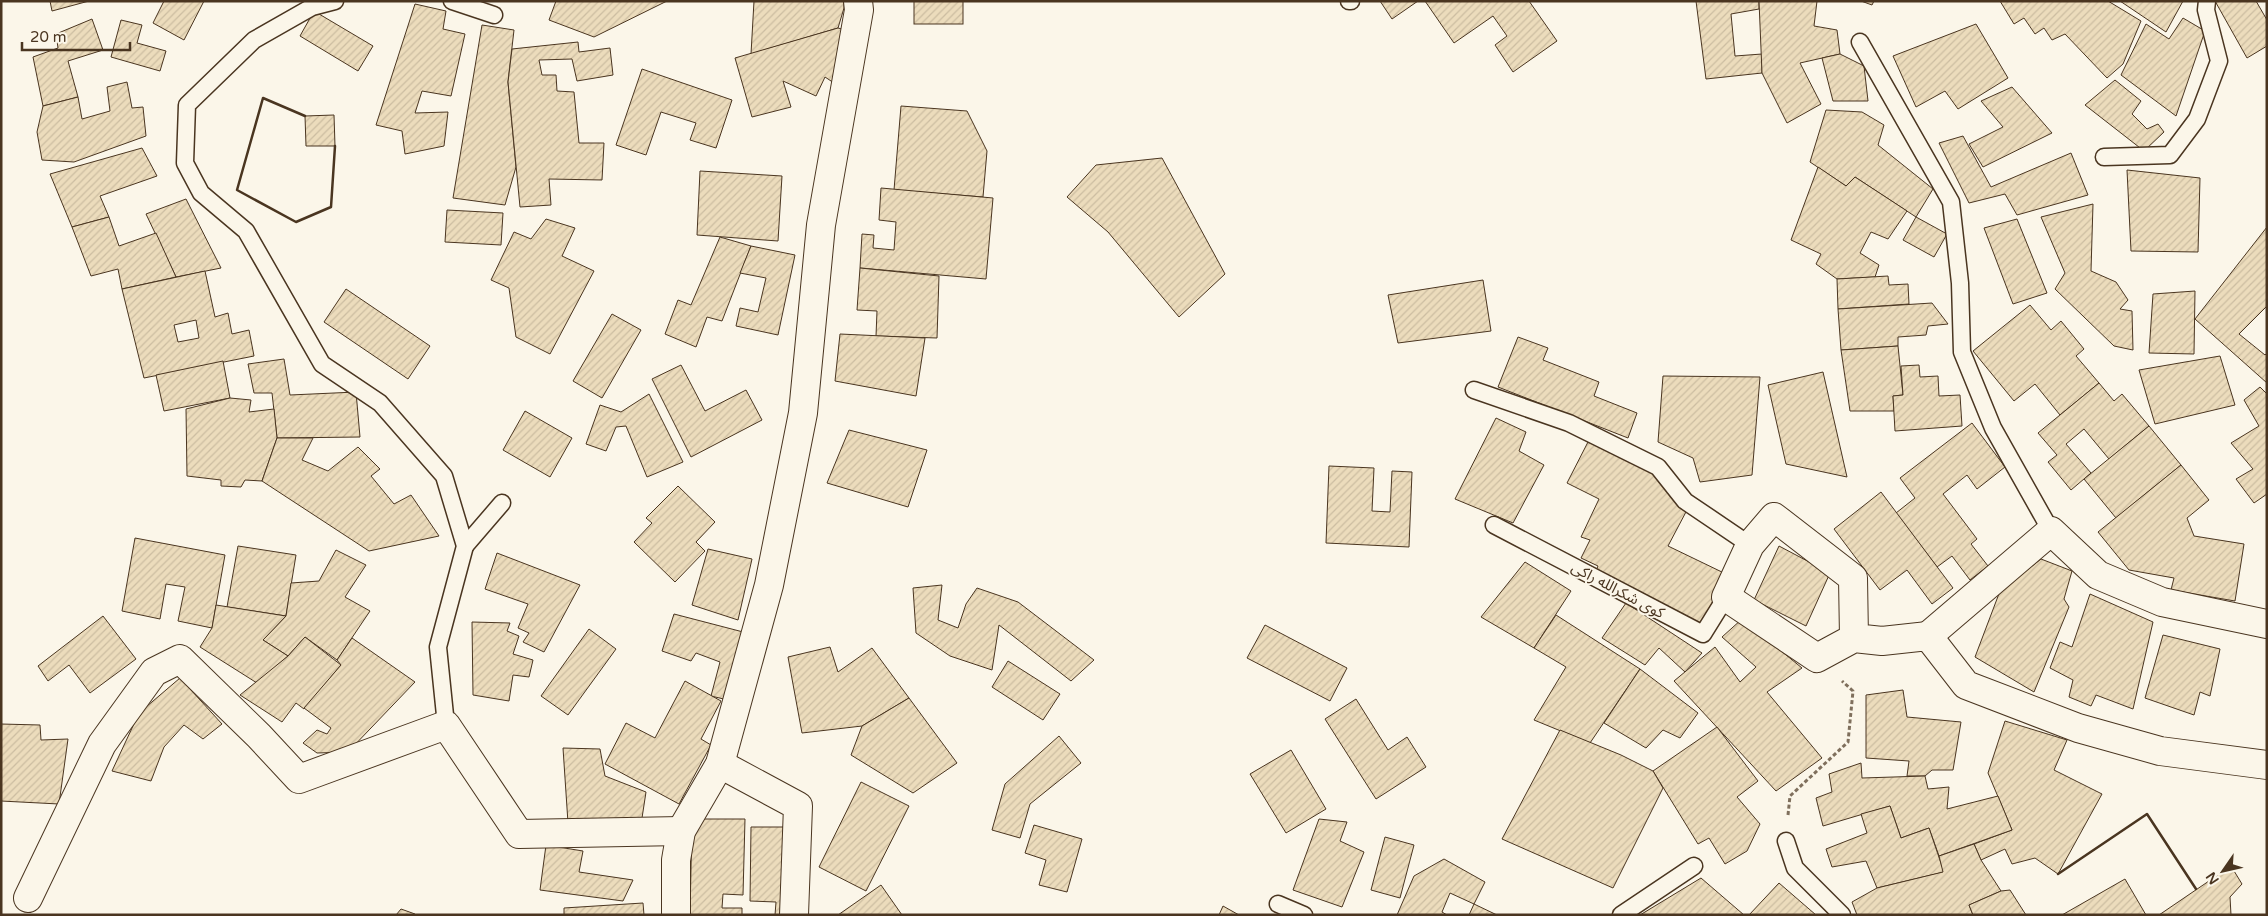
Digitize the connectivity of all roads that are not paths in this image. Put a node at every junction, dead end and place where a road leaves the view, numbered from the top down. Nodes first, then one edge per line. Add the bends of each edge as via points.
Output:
1 (335, 1) edge
2 (452, 1) edge
3 (858, 1) edge
4 (2208, 1) edge
5 (494, 15) dead end
6 (1860, 42) dead end
7 (2104, 157) dead end
8 (1474, 390) dead end
9 (502, 502) dead end
10 (1494, 525) dead end
11 (2051, 530) junction
12 (1750, 545) junction
13 (466, 546) junction
14 (1726, 597) junction
15 (2267, 624) edge
16 (1928, 636) junction
17 (1854, 638) junction
18 (446, 725) junction
19 (720, 764) junction
20 (2267, 764) edge
21 (681, 831) junction
22 (1786, 840) road end
23 (1694, 866) dead end
24 (28, 898) dead end
25 (1278, 904) dead end
26 (676, 915) edge
27 (794, 915) edge
28 (1304, 915) edge
29 (1622, 915) edge
30 (1842, 915) edge

1 - 13 lane via 312,7 254,40 186,105 185,162 201,193 246,231 322,364 380,403 444,476
2 - 5 lane
3 - 19 street via 822,225 803,413 769,585
4 - 7 lane via 2206,10 2219,61 2197,119 2170,155
6 - 11 lane via 1952,202 1960,283 1962,352 1993,428
8 - 12 lane via 1569,423 1658,467 1685,501
9 - 13 lane
10 - 14 lane, کوی شکرالله راکی via 1703,634
11 - 15 street via 2098,575 2162,602
11 - 16 street
12 - 14 street
12 - 17 street via 1774,517 1854,578
13 - 18 lane via 438,647
14 - 17 street via 1817,658
16 - 17 street via 1882,641
16 - 20 street via 1966,686 2078,728 2160,751
18 - 21 street via 519,834
18 - 24 street via 299,779 180,659 154,672 102,744
19 - 21 street
19 - 27 street via 798,806
21 - 26 street via 676,860
22 - 30 lane via 1795,868
23 - 29 lane
25 - 28 lane

